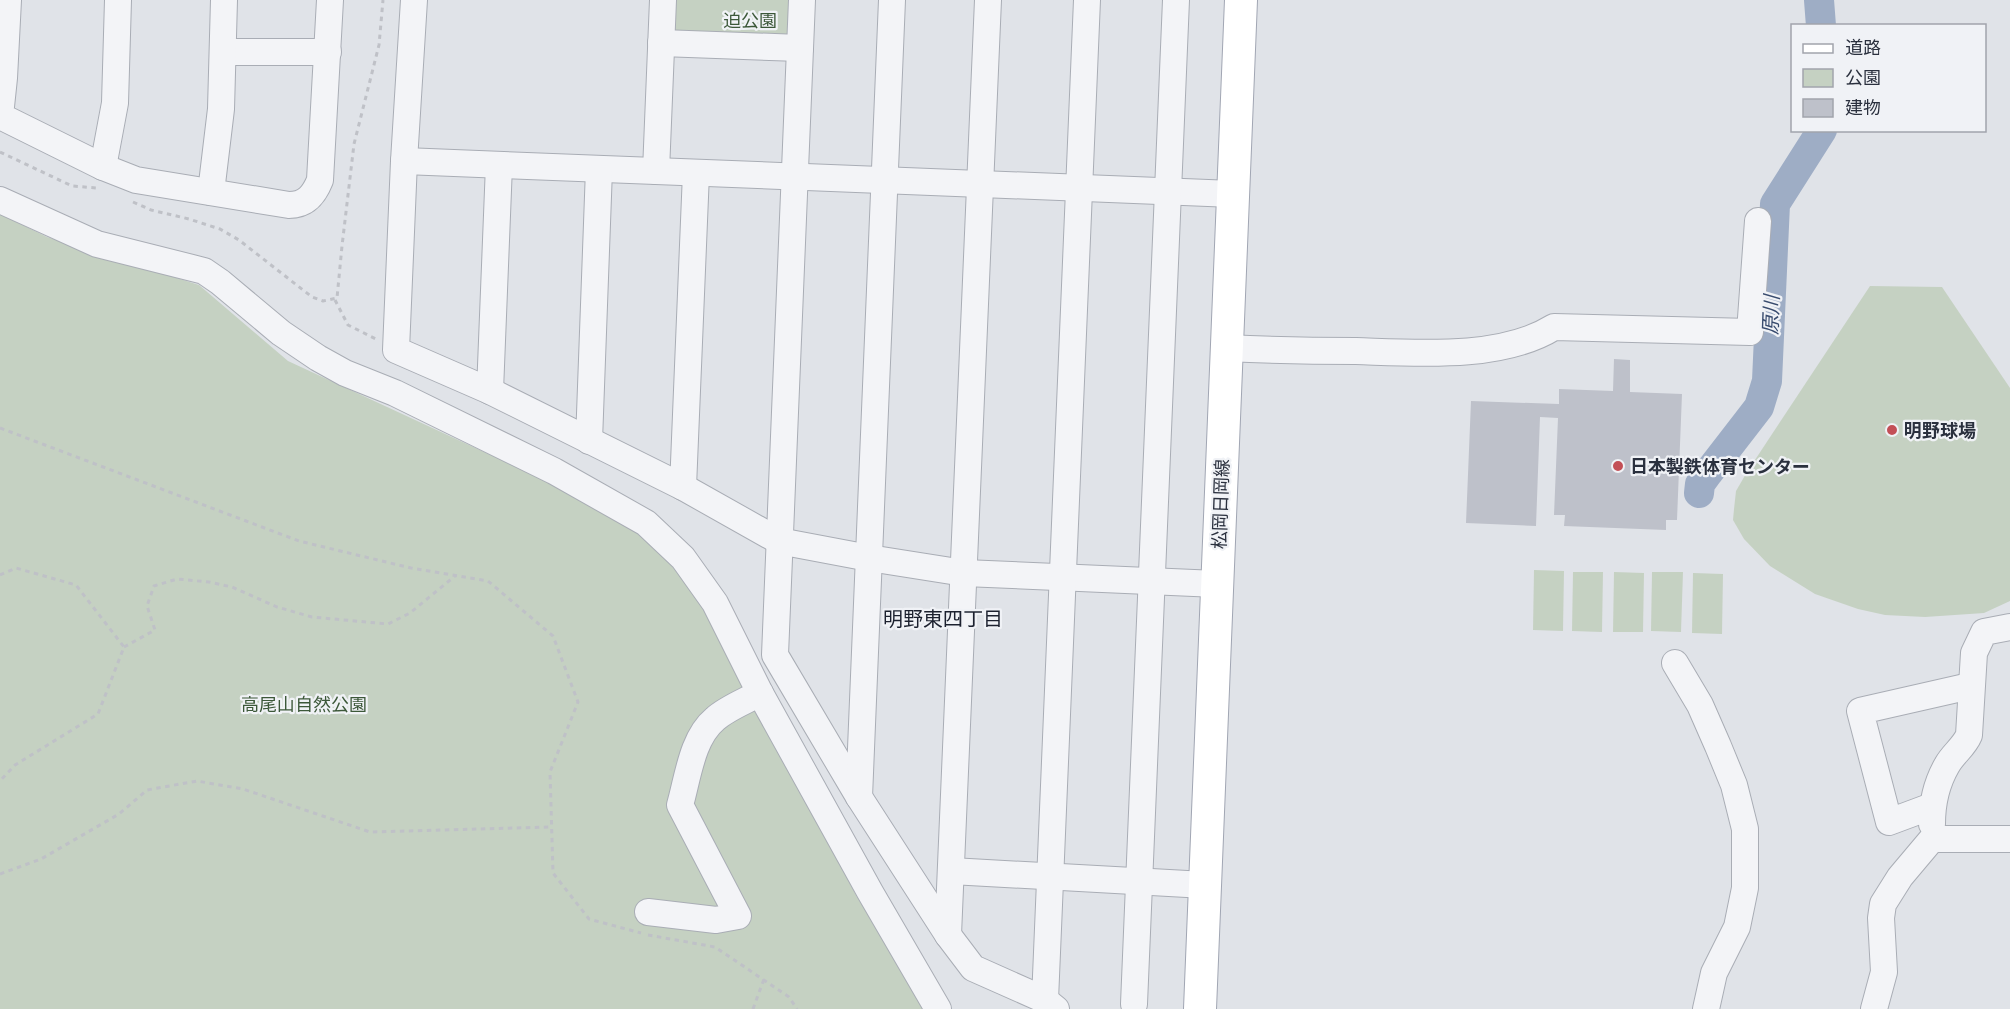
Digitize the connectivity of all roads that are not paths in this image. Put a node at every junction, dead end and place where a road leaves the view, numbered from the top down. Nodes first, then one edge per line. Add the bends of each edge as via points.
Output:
1 (8, 0) edge
2 (118, 0) edge
3 (224, 0) edge
4 (330, 0) edge
5 (414, 0) edge
6 (663, 0) edge
7 (802, 0) edge
8 (892, 0) edge
9 (988, 0) edge
10 (1087, 0) edge
11 (1176, 0) edge
12 (1241, 0) edge
13 (4, 34) edge
14 (661, 43) junction
15 (800, 48) junction
16 (223, 52) junction
17 (328, 52) junction
18 (404, 161) junction
19 (499, 165) junction
20 (103, 167) junction
21 (599, 169) junction
22 (656, 171) junction
23 (696, 173) junction
24 (794, 177) junction
25 (885, 180) junction
26 (980, 184) junction
27 (1079, 188) junction
28 (211, 192) junction
29 (1168, 192) junction
30 (1233, 194) junction
31 (0, 200) edge
32 (1758, 221) dead end
33 (1227, 348) junction
34 (490, 391) junction
35 (589, 441) junction
36 (683, 487) junction
37 (779, 541) junction
38 (869, 558) junction
39 (964, 573) junction
40 (1062, 579) junction
41 (1152, 582) junction
42 (1217, 585) junction
43 (2010, 627) edge
44 (1675, 663) dead end
45 (1970, 686) junction
46 (760, 693) junction
47 (859, 797) junction
48 (1932, 806) junction
49 (1932, 839) junction
50 (2010, 839) edge
51 (951, 871) junction
52 (1050, 876) junction
53 (1139, 881) junction
54 (1205, 885) junction
55 (648, 912) dead end
56 (948, 935) junction
57 (1051, 1004) edge
58 (1134, 1004) dead end
59 (938, 1009) edge
60 (1200, 1009) edge
61 (1706, 1009) edge
62 (1874, 1009) edge

1 - 13 street
2 - 20 street via 115,102
3 - 16 street
4 - 17 street
5 - 18 street
6 - 14 street
7 - 15 street
8 - 25 street
9 - 26 street
10 - 27 street
11 - 29 street
12 - 30 main road, 松岡日岡線
13 - 20 street via 0,116
14 - 15 street
14 - 22 street
15 - 24 street
16 - 17 street
16 - 28 street
17 - 28 street via 322,169 312,195 305,202 289,205
18 - 19 street
18 - 34 street via 396,350
19 - 21 street
19 - 34 street
20 - 28 street via 136,180
21 - 22 street
21 - 35 street
22 - 23 street
23 - 24 street
23 - 36 street
24 - 25 street
24 - 37 street
25 - 26 street
25 - 38 street
26 - 27 street
26 - 39 street
27 - 29 street
27 - 40 street
29 - 30 street
29 - 41 street
30 - 33 main road, 松岡日岡線
31 - 46 street via 97,244 204,271 281,333 345,374 395,393 554,471 646,524 683,558 715,603
32 - 33 street via 1750,332 1554,327 1538,337 1499,347 1445,352
33 - 42 main road, 松岡日岡線
34 - 35 street
35 - 36 street
36 - 37 street
37 - 38 street
37 - 47 street via 775,655
38 - 39 street
38 - 47 street
39 - 40 street
39 - 51 street
40 - 41 street
40 - 52 street
41 - 42 street
41 - 53 street
42 - 54 main road, 松岡日岡線
43 - 45 street via 1984,632 1974,653
44 - 61 street via 1718,746 1734,785 1745,829 1745,888 1737,927 1714,973
45 - 48 street via 1969,735 1947,764
45 - 48 street via 1860,711 1889,822
46 - 55 street via 707,726 698,741 680,805 738,916 716,920
46 - 59 street
47 - 56 street
48 - 49 street
49 - 50 street
49 - 62 street via 1883,904 1884,972
51 - 52 street
51 - 56 street
52 - 53 street
52 - 57 street
53 - 54 street
53 - 58 street
54 - 60 main road, 松岡日岡線
56 - 57 street via 973,968

